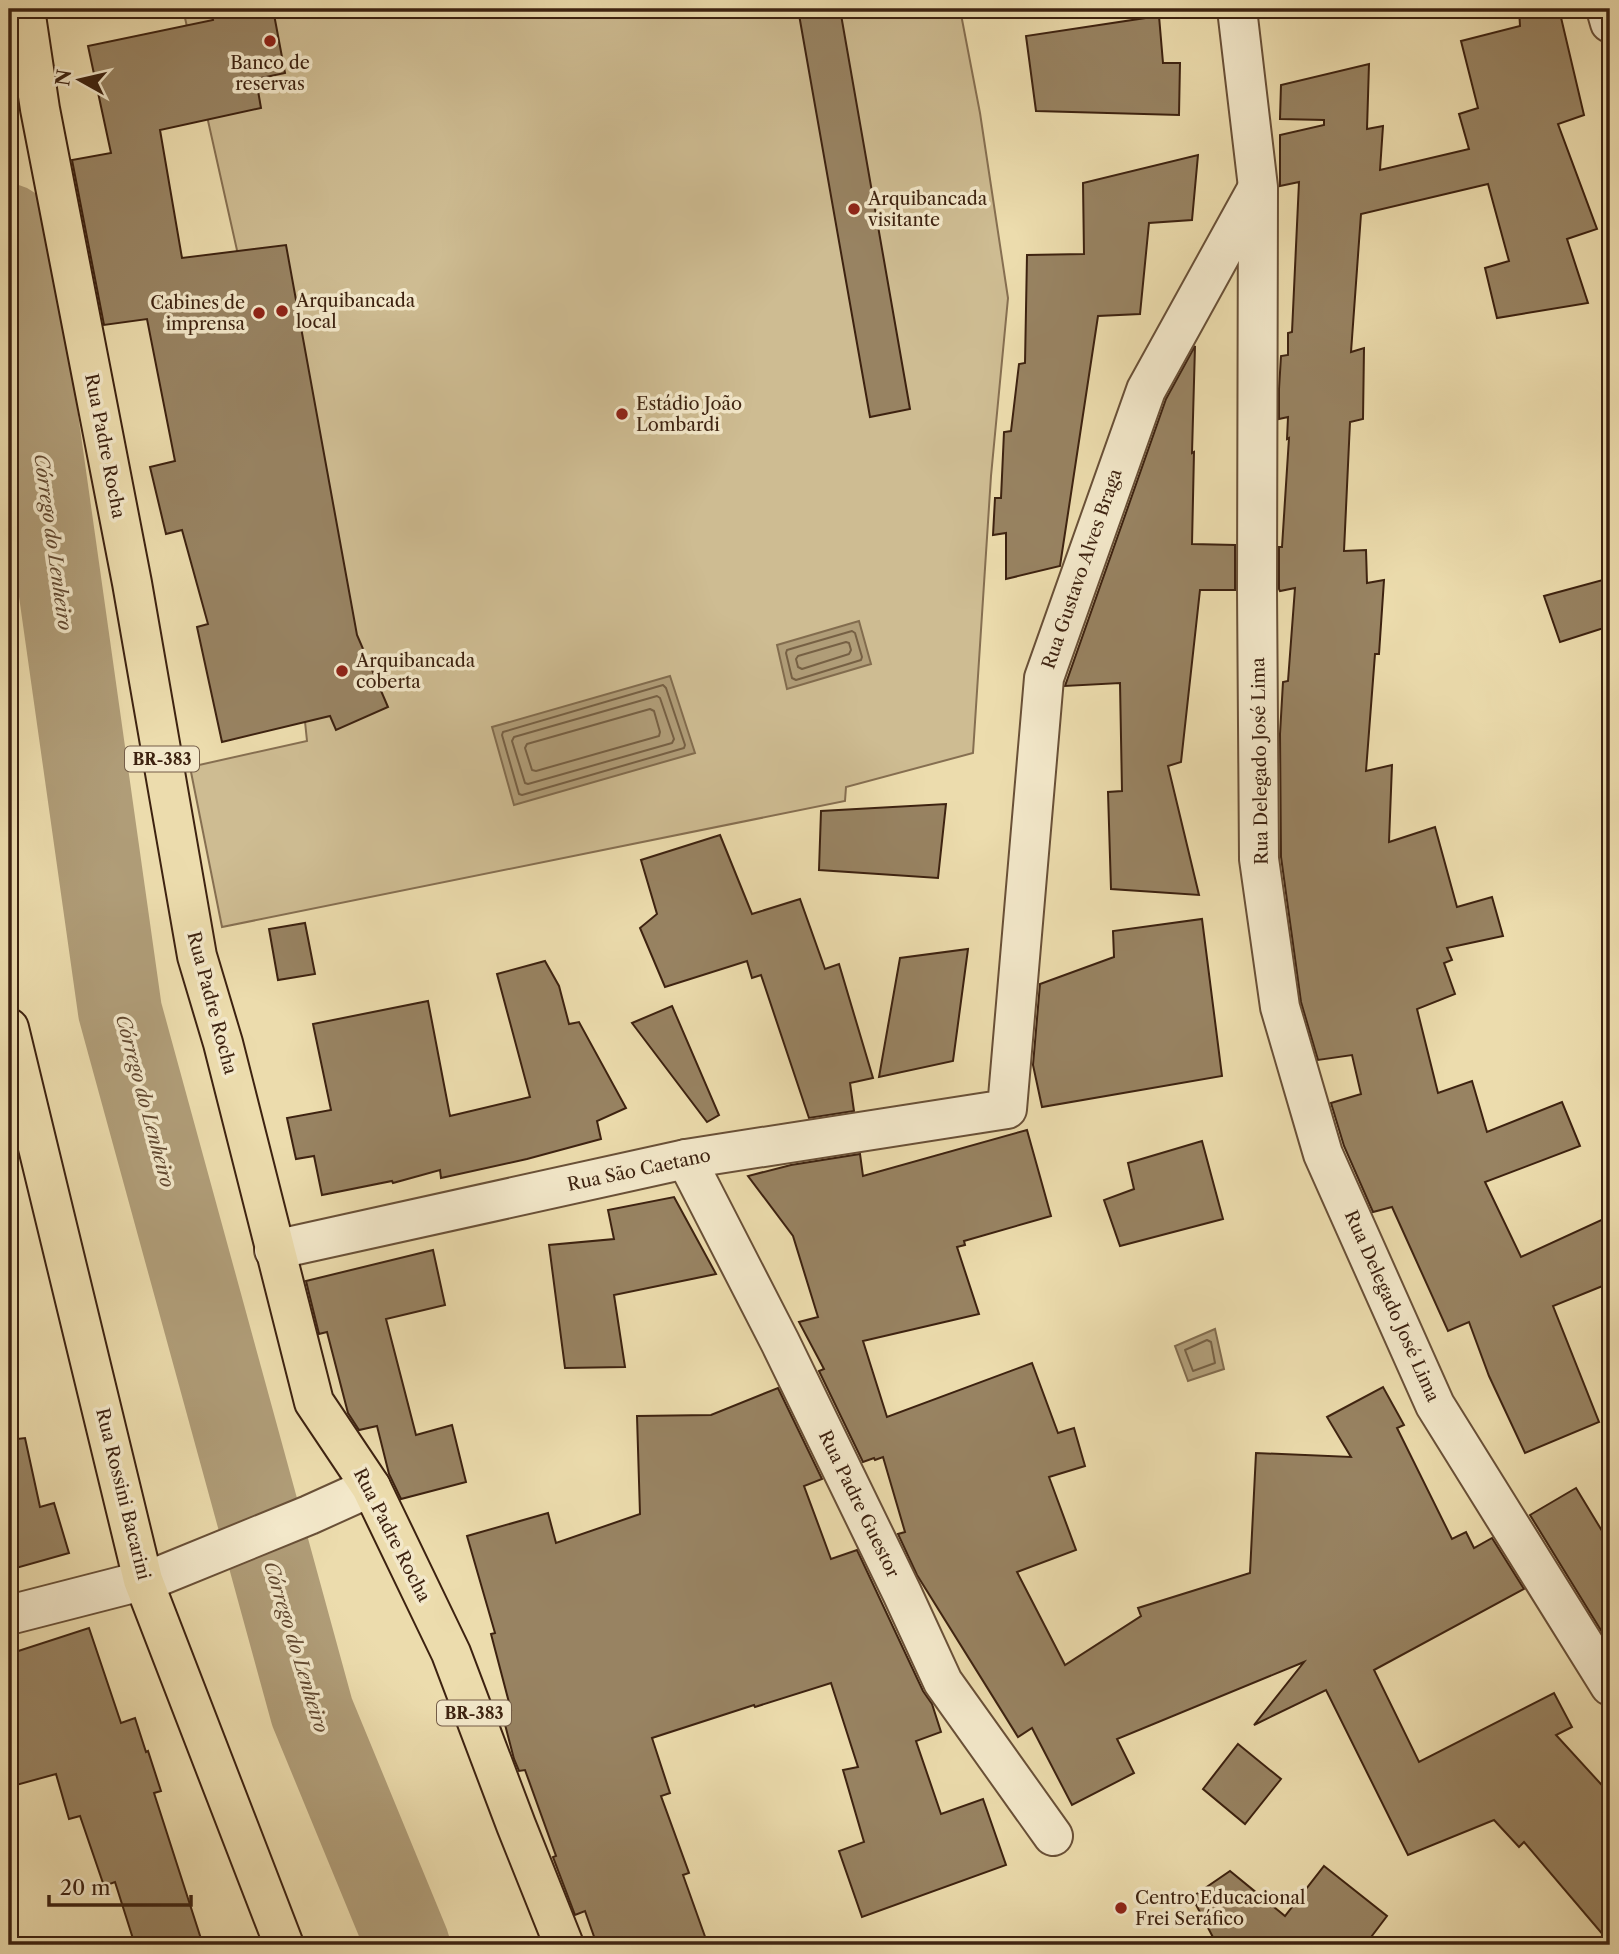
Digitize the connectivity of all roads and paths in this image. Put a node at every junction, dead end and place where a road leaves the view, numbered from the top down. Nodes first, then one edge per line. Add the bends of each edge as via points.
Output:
1 (25, 9) edge
2 (1237, 9) edge
3 (1606, 9) edge
4 (1610, 23) edge
5 (1258, 187) junction
6 (9, 1027) edge
7 (1007, 1109) joint
8 (686, 1159) junction
9 (274, 1250) junction
10 (371, 1486) junction
11 (150, 1578) junction
12 (9, 1615) edge
13 (1610, 1686) edge
14 (1054, 1836) dead end
15 (284, 1945) edge
16 (564, 1945) edge

1 - 9 main road, Rua Padre Rocha / BR-383 via 197,956
2 - 5 street, Rua Delegado José Lima
3 - 4 street
5 - 7 street, Rua Gustavo Alves Braga via 1146,390 1044,678
5 - 13 street, Rua Delegado José Lima via 1259,859 1280,1007 1323,1154 1436,1405
6 - 11 main road, Rua Rossini Bacarini
7 - 8 street, Rua São Caetano
8 - 9 street, Rua São Caetano
8 - 14 street, Rua Padre Guestor via 780,1342 943,1682
9 - 10 main road, Rua Padre Rocha / BR-383 via 314,1402
10 - 11 street
10 - 16 main road, Rua Padre Rocha / BR-383 via 451,1653
11 - 12 street
11 - 15 main road, Rua Rossini Bacarini

